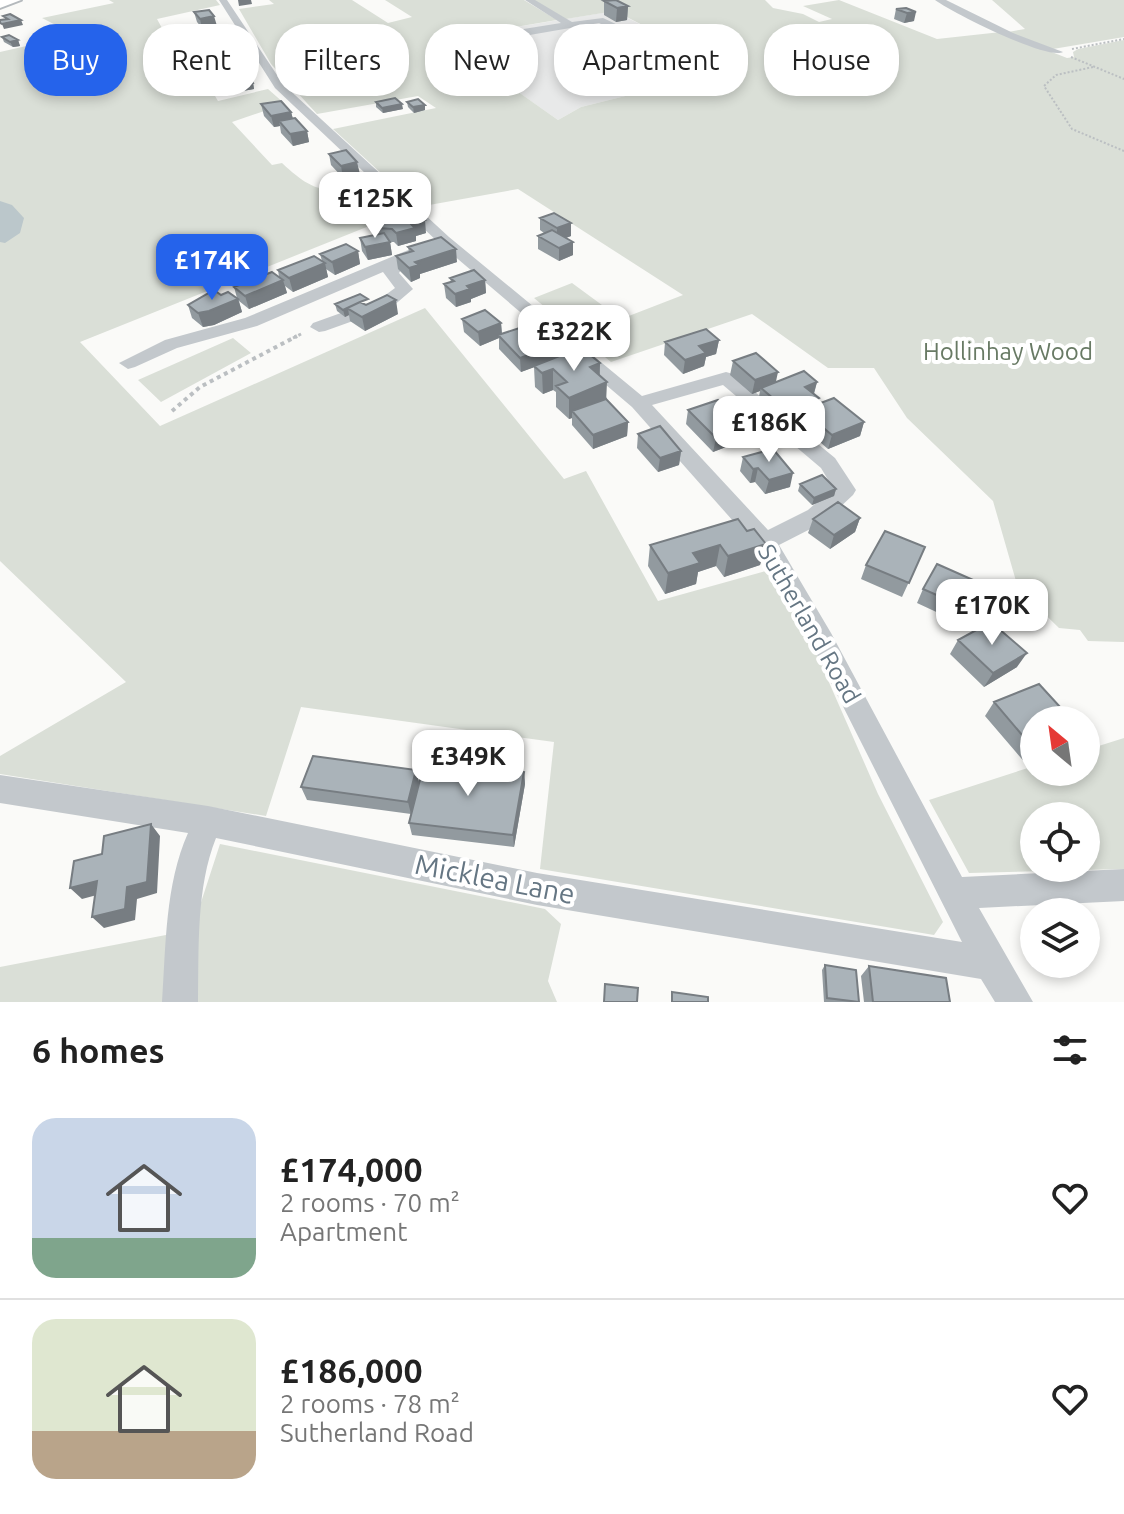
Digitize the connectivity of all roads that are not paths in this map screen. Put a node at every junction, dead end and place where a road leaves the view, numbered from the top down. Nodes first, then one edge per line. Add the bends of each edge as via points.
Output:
1 (14, 0) edge
2 (223, 0) edge
3 (529, 0) edge
4 (939, 0) edge
5 (0, 4) edge
6 (569, 24) joint
7 (615, 24) edge
8 (1058, 52) road end
9 (444, 240) junction
10 (399, 259) junction
11 (319, 327) road end
12 (128, 363) dead end
13 (639, 403) junction
14 (765, 542) junction
15 (0, 789) edge
16 (208, 821) junction
17 (1124, 885) edge
18 (954, 893) junction
19 (991, 964) junction
20 (180, 1002) edge
21 (1015, 1002) edge

1 - 5 highway
2 - 9 street, Sutherland Road via 279,86
3 - 6 street
4 - 8 street
6 - 7 street
9 - 10 street
9 - 13 street, Sutherland Road
10 - 11 street via 390,273 405,289 386,303
10 - 12 street via 251,322 171,344
13 - 14 street, Sutherland Road
13 - 14 street via 726,378 828,463 845,490 816,516
14 - 18 street, Sutherland Road
15 - 16 street, Micklea Lane
16 - 19 street, Micklea Lane via 537,889
16 - 20 street via 192,859
17 - 18 street
18 - 19 street, Sutherland Road
19 - 21 street, Sutherland Road

